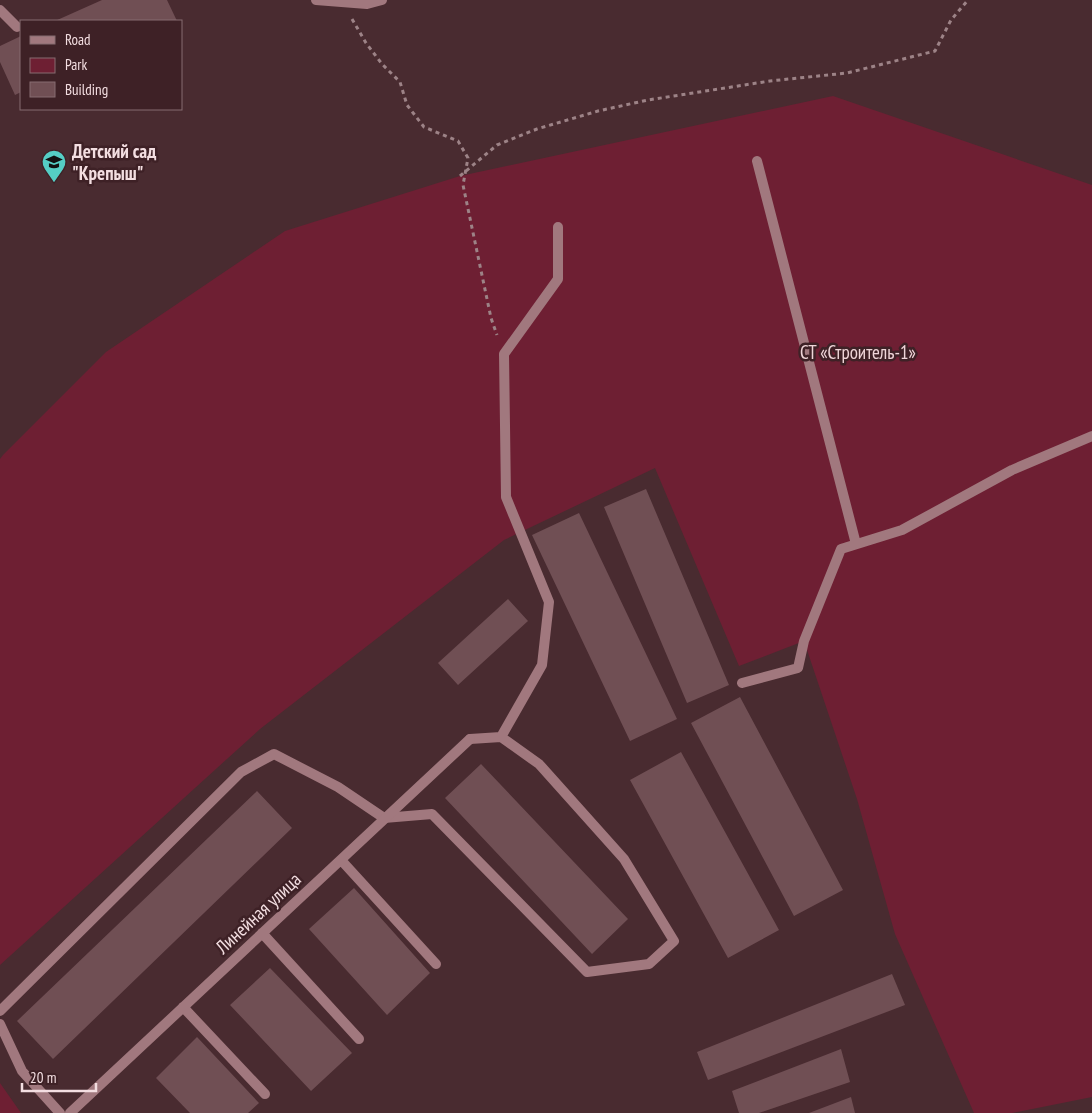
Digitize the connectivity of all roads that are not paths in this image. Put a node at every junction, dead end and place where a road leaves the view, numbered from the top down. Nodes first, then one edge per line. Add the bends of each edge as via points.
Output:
1 (316, 0) edge
2 (382, 0) edge
3 (0, 10) edge
4 (17, 27) dead end
5 (757, 161) dead end
6 (558, 227) dead end
7 (1092, 436) edge
8 (856, 544) junction
9 (742, 683) dead end
10 (502, 737) junction
11 (384, 818) junction
12 (341, 860) junction
13 (262, 933) junction
14 (436, 964) dead end
15 (183, 1007) junction
16 (0, 1011) edge
17 (0, 1024) edge
18 (358, 1039) dead end
19 (265, 1094) dead end
20 (60, 1113) edge
21 (70, 1113) edge

1 - 2 street via 367,4
3 - 4 street
5 - 8 street
6 - 10 street via 558,279 504,354 506,497 549,602 542,665
7 - 8 street via 1012,470 902,530
8 - 9 street via 841,549 804,641 798,668
10 - 11 street, Линейная улица via 470,739
10 - 11 street via 539,764 624,859 674,941 649,964 587,972 432,814
11 - 12 street, Линейная улица
11 - 16 street via 338,787 274,754 241,772
12 - 13 street, Линейная улица
12 - 14 street
13 - 15 street, Линейная улица
13 - 18 street
15 - 19 street
15 - 21 street, Линейная улица
17 - 20 street via 22,1071

